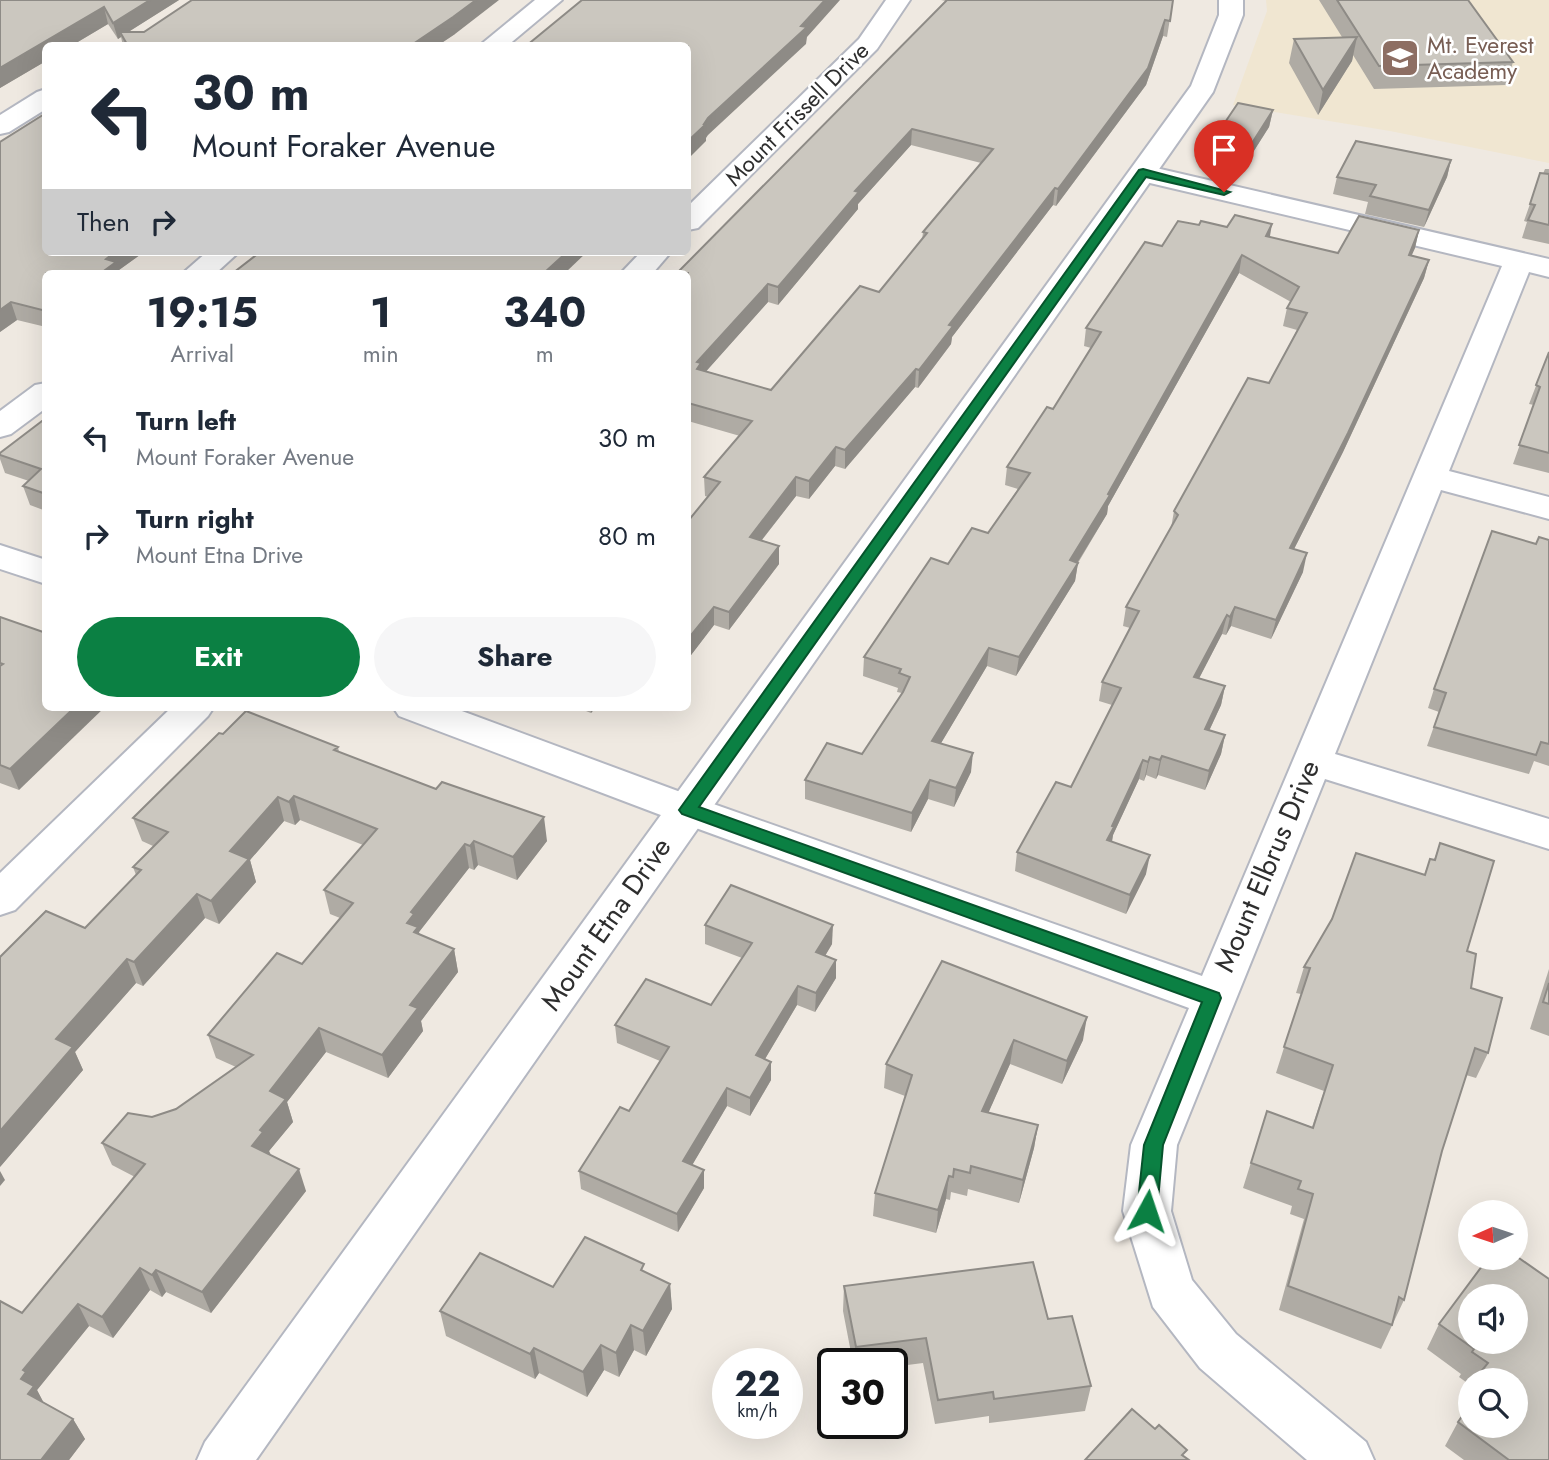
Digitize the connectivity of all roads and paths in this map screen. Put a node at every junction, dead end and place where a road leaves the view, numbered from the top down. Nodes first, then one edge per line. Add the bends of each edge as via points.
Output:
1 (550, 0) edge
2 (898, 0) edge
3 (1231, 0) edge
4 (496, 42) edge
5 (42, 100) edge
6 (0, 126) edge
7 (1143, 173) junction
8 (691, 219) edge
9 (220, 256) edge
10 (653, 256) edge
11 (1534, 265) edge
12 (202, 270) edge
13 (639, 270) edge
14 (42, 395) edge
15 (0, 427) edge
16 (1429, 476) junction
17 (1549, 508) edge
18 (0, 556) edge
19 (42, 572) edge
20 (191, 711) edge
21 (423, 711) edge
22 (1311, 761) junction
23 (688, 810) junction
24 (1549, 834) edge
25 (0, 899) edge
26 (1212, 998) junction
27 (224, 1460) edge
28 (1347, 1460) edge

1 - 4 street
2 - 8 street, Mount Frissell Drive via 868,44
3 - 7 street, Mount Etna Drive via 1231,15 1204,87
5 - 6 street
7 - 11 street
7 - 23 street, Mount Etna Drive
9 - 12 street
10 - 13 street
11 - 16 street, Mount Elbrus Drive
14 - 15 street
16 - 17 street
16 - 22 street, Mount Elbrus Drive
18 - 19 street
20 - 25 street
21 - 23 street
22 - 24 street
22 - 26 street, Mount Elbrus Drive
23 - 26 street
23 - 27 street, Mount Etna Drive
26 - 28 street, Mount Elbrus Drive via 1154,1145 1147,1211 1171,1291 1218,1352

